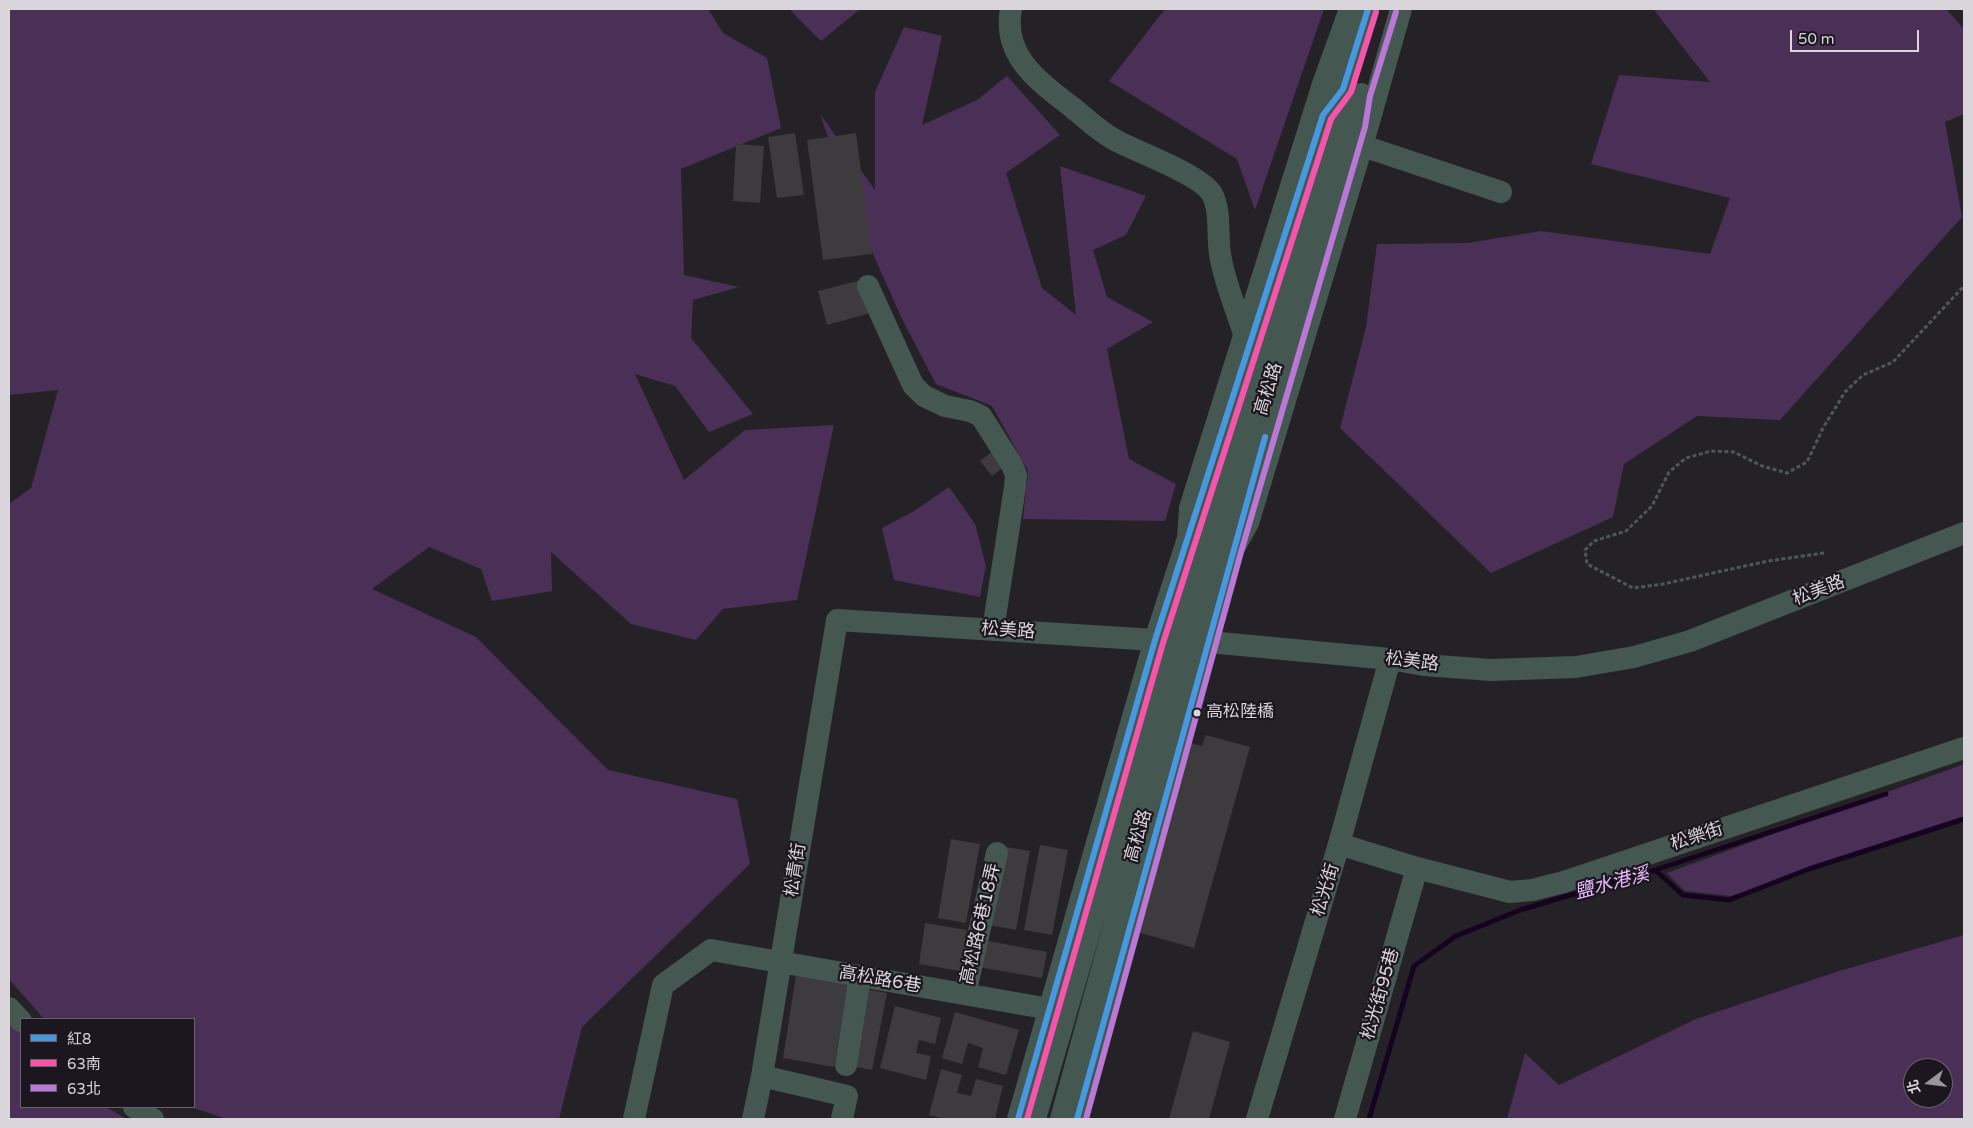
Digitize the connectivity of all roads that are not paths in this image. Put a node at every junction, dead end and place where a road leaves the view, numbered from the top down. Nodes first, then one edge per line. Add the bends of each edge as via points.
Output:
1 (1011, 9) edge
2 (1350, 9) edge
3 (1368, 9) edge
4 (1388, 9) edge
5 (1401, 9) edge
6 (1352, 91) junction
7 (1309, 128) junction
8 (1362, 146) junction
9 (1501, 192) dead end
10 (868, 286) dead end
11 (1244, 334) junction
12 (1190, 531) junction
13 (1964, 533) edge
14 (1235, 542) junction
15 (836, 620) joint
16 (993, 630) junction
17 (1155, 640) junction
18 (1209, 642) junction
19 (1390, 659) junction
20 (1964, 748) edge
21 (1339, 844) junction
22 (997, 854) dead end
23 (1417, 868) junction
24 (780, 962) junction
25 (860, 976) junction
26 (964, 994) junction
27 (9, 1008) edge
28 (1050, 1008) junction
29 (20, 1020) edge
30 (846, 1065) dead end
31 (762, 1076) junction
32 (136, 1108) edge
33 (153, 1119) edge
34 (634, 1119) edge
35 (753, 1119) edge
36 (842, 1119) edge
37 (1018, 1119) edge
38 (1035, 1119) edge
39 (1061, 1119) edge
40 (1077, 1119) edge
41 (1257, 1119) edge
42 (1345, 1119) edge

1 - 11 street via 1008,22 1011,40 1020,59 1036,79 1097,128 1198,181 1212,194 1223,267
2 - 7 street
3 - 6 street, 高松路
4 - 6 street, 高松路
5 - 8 street, 高松路
6 - 12 street via 1324,115
6 - 14 street, bridge via 1357,125
6 - 38 street, 高松路, bridge via 1244,400
6 - 39 street, 高松路, bridge
7 - 8 street
7 - 11 street
8 - 9 street
8 - 14 street, 高松路 via 1248,523
10 - 16 street via 913,385 924,396 945,406 981,416 1016,475
11 - 12 street via 1190,508
12 - 17 street
13 - 19 street, 松美路 via 1690,641 1634,657 1576,667 1491,670
14 - 18 street, 高松路
15 - 16 street, 松美路
15 - 24 street, 松青街
16 - 17 street, 松美路
17 - 18 street, 松美路
17 - 28 street
18 - 19 street, 松美路
18 - 40 street, 高松路
19 - 21 street, 松光街
20 - 23 street, 松樂街 via 1532,890 1510,892
21 - 23 street, 松樂街
21 - 41 street, 松光街
22 - 26 street, 高松路6巷18弄
23 - 42 street, 松光街95巷
24 - 25 street, 高松路6巷
24 - 31 street, 松青街
24 - 34 street, 高松路6巷 via 711,950 663,985
25 - 26 street, 高松路6巷
25 - 30 street
26 - 28 street, 高松路6巷
27 - 29 street
28 - 37 street
31 - 35 street, 松青街
31 - 36 street via 847,1096
32 - 33 street

